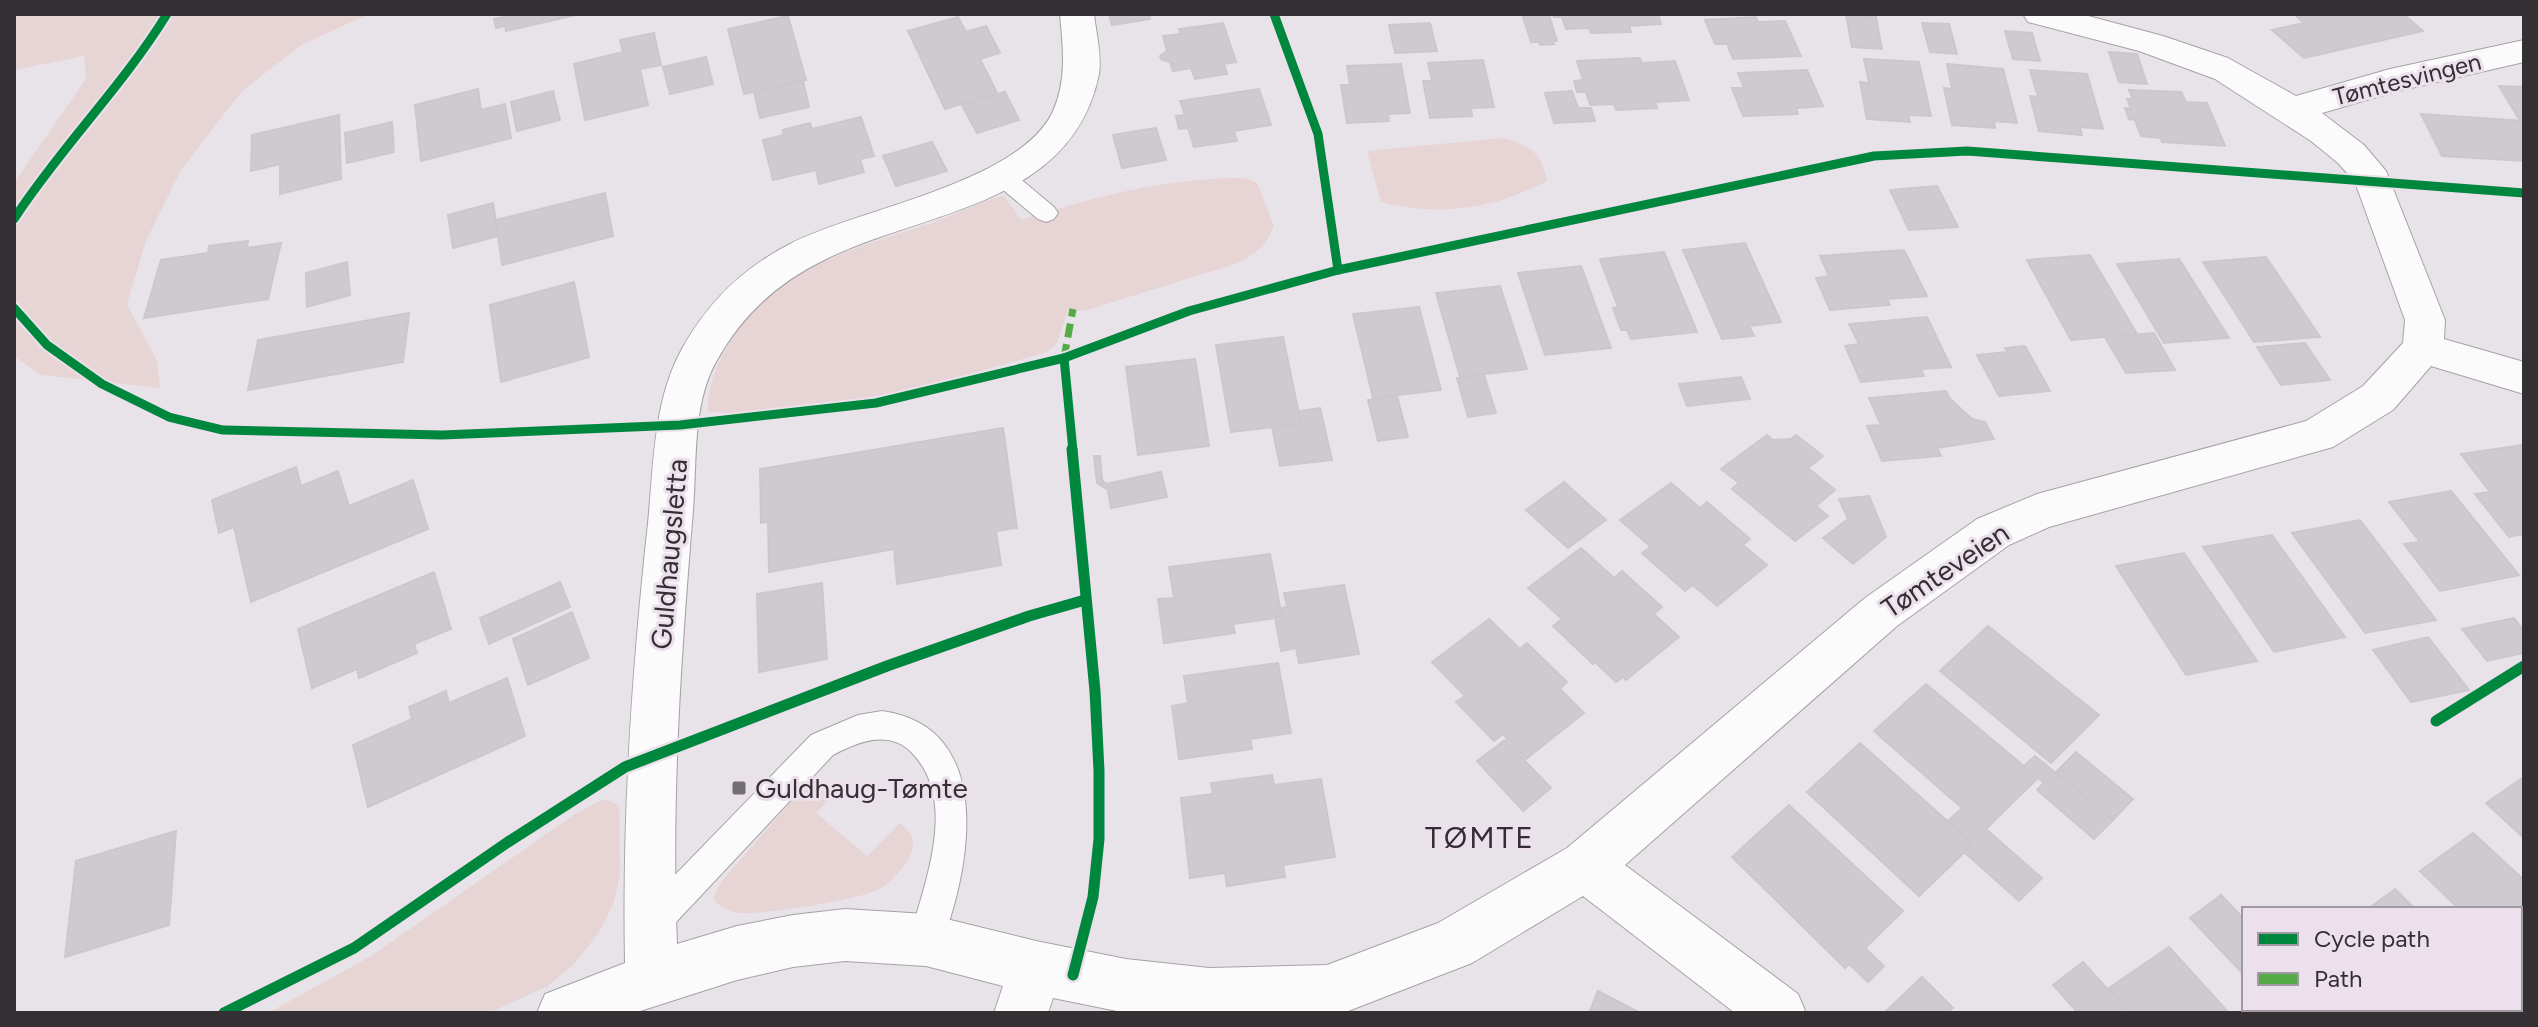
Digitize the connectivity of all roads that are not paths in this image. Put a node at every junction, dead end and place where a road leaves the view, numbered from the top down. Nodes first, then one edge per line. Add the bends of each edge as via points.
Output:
1 (1077, 14) edge
2 (2040, 14) edge
3 (2524, 51) edge
4 (2291, 110) junction
5 (1004, 178) junction
6 (1046, 213) dead end
7 (2423, 348) junction
8 (2524, 378) edge
9 (1585, 866) junction
10 (650, 925) junction
11 (926, 940) junction
12 (652, 979) junction
13 (1028, 990) edge
14 (564, 1013) edge
15 (1779, 1013) edge

1 - 5 street, Guldhaugsletta via 1083,38 1081,84 1070,111 1048,147
2 - 4 street via 2218,67
3 - 4 street, Tømtesvingen
4 - 7 street via 2329,135 2373,180 2425,320
5 - 6 lane
5 - 10 street, Guldhaugsletta via 819,246 771,272 728,310 689,375 666,567 653,756
7 - 8 street
7 - 9 street, Tømteveien via 2378,398 2318,435 2037,512 1993,532 1881,612
9 - 13 street, Tømteveien via 1453,944 1327,992 1209,995 1126,986
9 - 15 street
10 - 11 lane via 822,745 859,726 884,723 932,748 946,776 951,812 948,853
10 - 12 street, Guldhaugsletta
11 - 12 street, Tømteveien via 845,935 793,941
11 - 13 street, Tømteveien
12 - 14 street, Tømteveien

